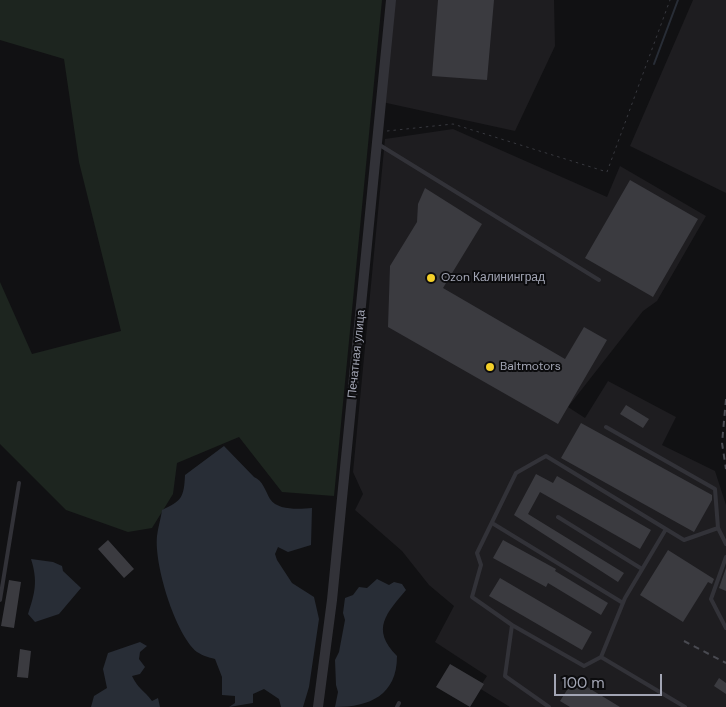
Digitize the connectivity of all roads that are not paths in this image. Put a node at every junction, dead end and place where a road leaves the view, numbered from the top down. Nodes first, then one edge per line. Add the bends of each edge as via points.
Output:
1 (391, 0) edge
2 (378, 144) junction
3 (599, 280) dead end
4 (606, 427) dead end
5 (18, 483) dead end
6 (558, 517) dead end
7 (492, 524) junction
8 (718, 528) junction
9 (666, 529) junction
10 (726, 544) edge
11 (726, 557) edge
12 (642, 569) junction
13 (0, 600) edge
14 (623, 603) junction
15 (512, 625) junction
16 (725, 625) edge
17 (601, 657) junction
18 (318, 707) edge
19 (549, 707) edge
20 (685, 707) edge

1 - 2 street, Печатная улица
2 - 3 lane
2 - 18 street, Печатная улица via 332,600
4 - 8 lane via 715,489
5 - 13 lane
6 - 12 lane
7 - 9 lane via 516,473 546,456
7 - 14 lane
7 - 15 lane via 477,553 481,565 472,597
8 - 9 lane via 684,540
8 - 10 lane
9 - 12 lane
11 - 16 lane via 711,599
12 - 14 lane
14 - 17 lane
15 - 17 lane via 584,666
15 - 19 lane via 505,676
17 - 20 lane

